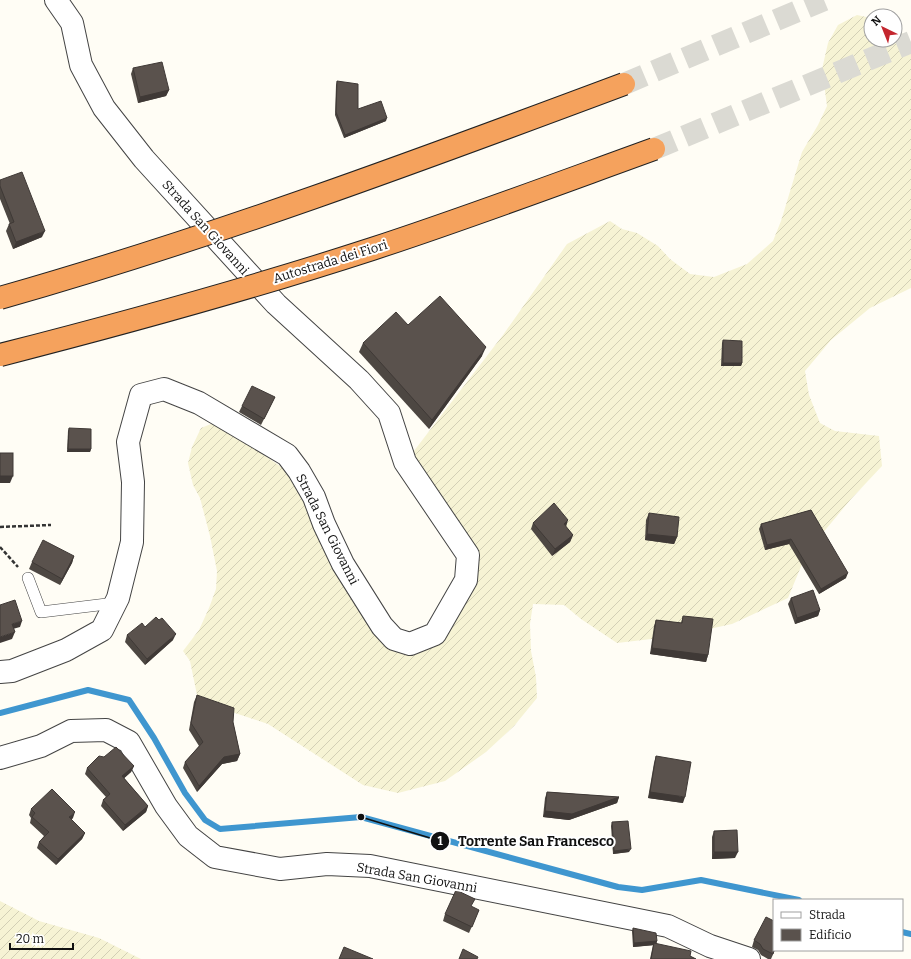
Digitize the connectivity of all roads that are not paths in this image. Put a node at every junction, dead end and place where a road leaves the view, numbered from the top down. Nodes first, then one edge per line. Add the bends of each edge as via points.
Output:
1 (56, 0) edge
2 (624, 84) tunnel mouth
3 (654, 149) tunnel mouth
4 (0, 298) edge
5 (0, 355) edge
6 (28, 578) road end
7 (115, 603) junction
8 (0, 672) edge
9 (0, 758) edge
10 (749, 959) edge

1 - 7 street, Strada San Giovanni via 72,23 81,65 104,108 144,159 276,304 359,380 388,413 406,462 468,555 466,580 435,634 410,644 394,639 382,626 343,564 314,497 287,455 199,403 164,389 141,395 128,442 133,482 132,542
2 - 4 highway, bridge via 411,164 255,218
3 - 5 highway, Autostrada dei Fiori, bridge via 370,250 234,291
6 - 7 lane via 40,612
7 - 8 street, Strada San Giovanni via 102,630 66,650 12,671
9 - 10 street, Strada San Giovanni via 41,746 71,731 106,730 128,742 166,806 188,836 215,857 280,869 327,864 370,866 668,926 710,946

